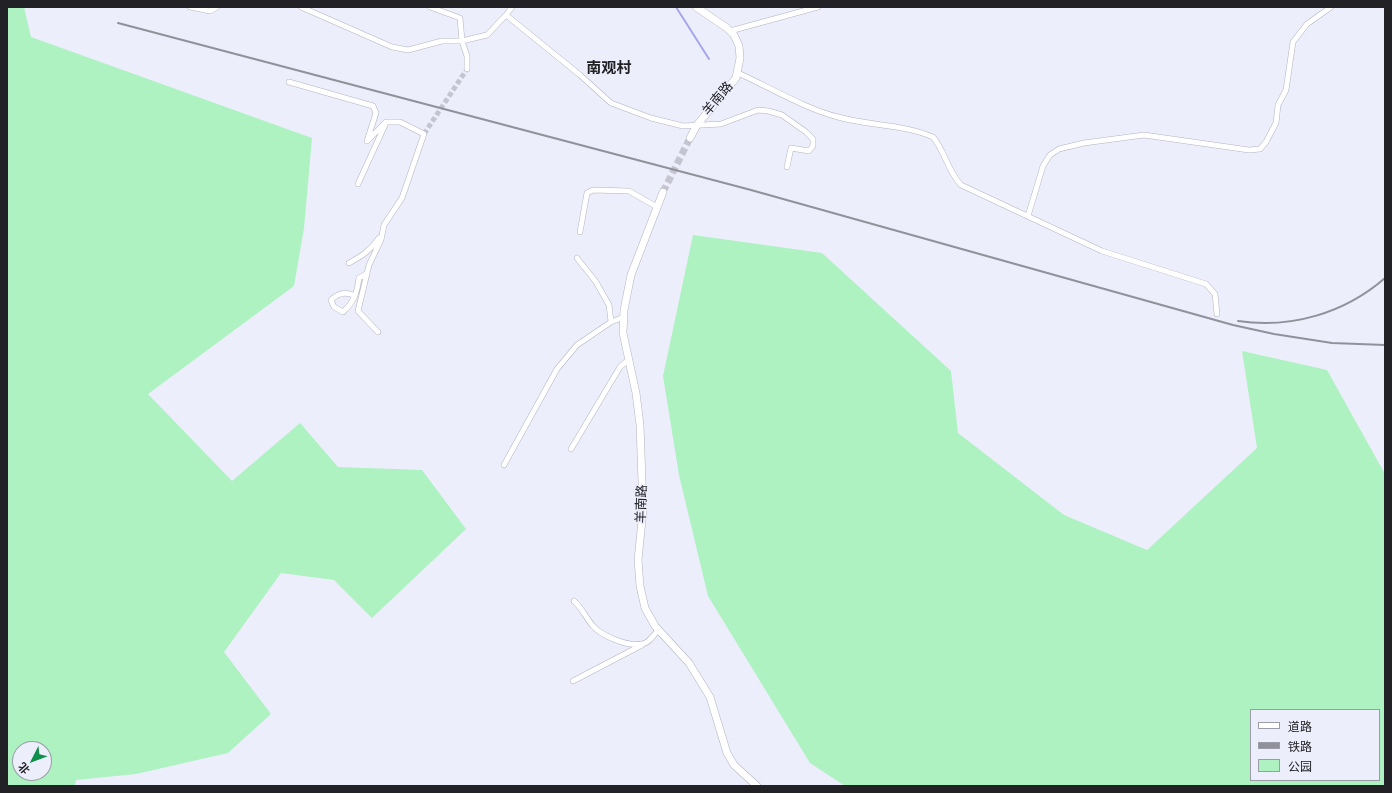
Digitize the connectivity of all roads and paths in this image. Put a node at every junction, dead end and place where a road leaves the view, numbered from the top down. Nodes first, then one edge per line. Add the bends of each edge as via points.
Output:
1 (190, 7) edge
2 (217, 7) edge
3 (301, 7) edge
4 (430, 7) edge
5 (512, 7) edge
6 (696, 7) edge
7 (818, 7) edge
8 (1331, 7) edge
9 (442, 9) edge
10 (506, 15) junction
11 (730, 31) junction
12 (462, 42) junction
13 (467, 69) tunnel mouth
14 (738, 73) junction
15 (289, 82) dead end
16 (386, 122) junction
17 (697, 125) junction
18 (690, 138) tunnel mouth
19 (787, 168) dead end
20 (358, 184) dead end
21 (663, 192) tunnel mouth
22 (657, 207) junction
23 (1028, 216) junction
24 (580, 232) dead end
25 (382, 234) junction
26 (578, 258) dead end
27 (349, 263) dead end
28 (366, 274) junction
29 (355, 296) junction
30 (1217, 314) dead end
31 (624, 317) junction
32 (611, 322) junction
33 (378, 332) dead end
34 (628, 360) junction
35 (571, 449) dead end
36 (504, 465) dead end
37 (574, 601) dead end
38 (658, 630) junction
39 (643, 644) junction
40 (573, 681) dead end
41 (756, 786) edge

1 - 2 street via 210,11
3 - 12 street via 392,47 408,50 442,41
4 - 9 street
5 - 10 street
6 - 11 street, 羊南路
7 - 11 street
8 - 23 street via 1307,24 1293,42 1286,90 1278,105 1276,123 1260,149 1249,150 1144,135 1084,142 1059,149 1050,155 1043,166
9 - 12 street via 460,18
10 - 12 street via 487,35
10 - 17 street via 611,103 676,125
11 - 14 street, 羊南路 via 739,46
12 - 13 street via 467,56
14 - 17 street, 羊南路 via 730,87
14 - 23 street via 820,112 840,118 891,125 934,137 946,164 961,185
15 - 16 street via 373,106 376,113 367,141
16 - 20 street
16 - 25 street via 400,122 424,134 402,198 384,225
17 - 18 street, 羊南路
17 - 19 street via 721,124 758,110 782,115 813,139 813,146 809,151 791,148
21 - 22 street, 羊南路
22 - 24 street via 629,191 593,190 587,193
22 - 31 street, 羊南路 via 631,275
23 - 30 street via 1102,250 1206,284 1215,294
25 - 27 street via 372,248
25 - 28 street
26 - 32 street via 609,304
28 - 29 street via 359,278
28 - 33 street via 358,312
29 - 29 street via 352,304 343,312 334,308 331,300 342,293
31 - 32 street
31 - 34 street, 羊南路 via 623,338
32 - 36 street via 577,345 557,369
34 - 35 street via 620,367
34 - 38 street, 羊南路 via 636,393 642,471 643,510 638,560 640,586 645,608
37 - 39 street via 602,634 625,642
38 - 39 street
38 - 41 street, 羊南路 via 700,678 710,697 727,753 734,766
39 - 40 street

